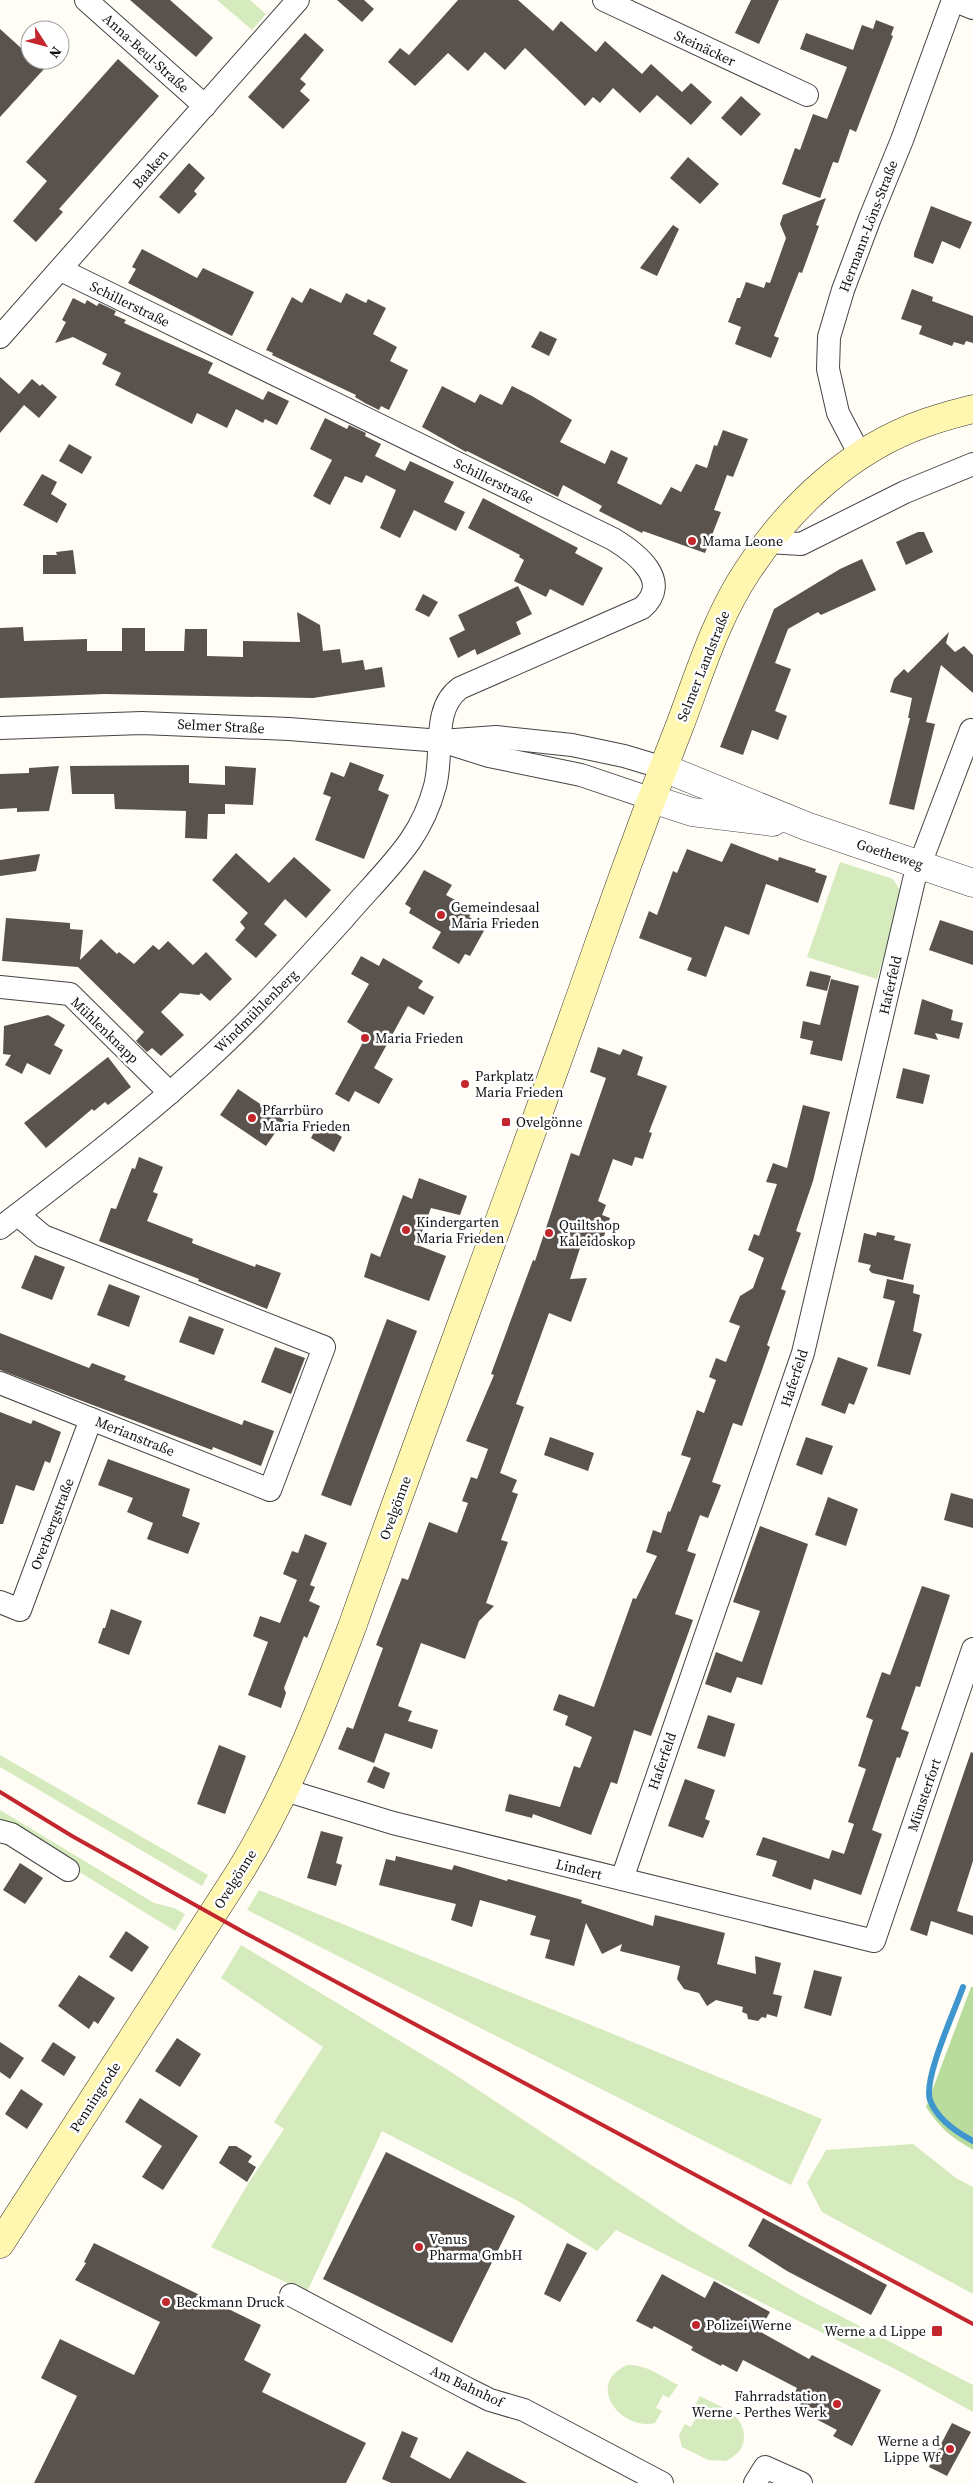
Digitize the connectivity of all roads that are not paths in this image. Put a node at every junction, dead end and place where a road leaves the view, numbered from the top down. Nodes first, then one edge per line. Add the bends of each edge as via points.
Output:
1 (86, 0) edge
2 (298, 0) edge
3 (604, 0) edge
4 (953, 0) edge
5 (973, 8) edge
6 (807, 95) dead end
7 (205, 106) junction
8 (61, 270) junction
9 (0, 337) edge
10 (973, 408) edge
11 (860, 455) junction
12 (973, 464) edge
13 (768, 542) junction
14 (0, 728) edge
15 (971, 730) dead end
16 (441, 740) junction
17 (664, 768) junction
18 (652, 799) junction
19 (806, 826) junction
20 (920, 864) junction
21 (973, 882) edge
22 (0, 987) edge
23 (170, 1093) junction
24 (18, 1215) junction
25 (0, 1228) edge
26 (0, 1383) edge
27 (91, 1419) junction
28 (0, 1602) edge
29 (973, 1649) edge
30 (285, 1790) junction
31 (0, 1831) edge
32 (68, 1870) dead end
33 (622, 1879) junction
34 (874, 1941) joint
35 (190, 1949) joint
36 (0, 2244) edge
37 (291, 2295) dead end
38 (648, 2480) edge
39 (755, 2483) edge
40 (802, 2483) edge

1 - 7 street, Anna-Beul-Straße
2 - 7 street, Baaken
3 - 6 street, Steinäcker
4 - 5 street
4 - 11 street, Hermann-Löns-Straße via 866,227 829,337 828,368 838,413
7 - 8 street, Baaken
8 - 9 street, Baaken
8 - 16 street, Schillerstraße via 613,539 641,559 654,586 648,603 595,630 460,688 447,700 442,713
10 - 11 main road, Selmer Landstraße via 923,423
11 - 13 main road, Selmer Landstraße via 795,509
12 - 13 street via 905,492 801,544
13 - 17 main road, Selmer Landstraße via 725,608 707,648
14 - 16 street, Selmer Straße via 142,723
15 - 20 street, Haferfeld
16 - 17 street, Selmer Straße via 496,737 540,741 598,750
16 - 18 street, Selmer Straße via 489,756 581,775
16 - 23 street, Windmühlenberg via 436,785 410,841 308,958 227,1041
17 - 18 main road, Ovelgönne
17 - 19 street, Goetheweg
18 - 19 street, Goetheweg via 692,812
18 - 30 main road, Ovelgönne via 352,1627
19 - 20 street, Goetheweg
20 - 21 street, Goetheweg
20 - 33 street, Haferfeld via 803,1353
22 - 23 street, Mühlenknapp via 70,994
23 - 24 street, Windmühlenberg
24 - 25 street, Windmühlenberg
24 - 27 street, Merianstraße via 43,1236 324,1347 270,1490
26 - 27 street, Merianstraße
27 - 28 street, Overbergstraße via 20,1610
29 - 34 street, Münsterfort
30 - 33 street, Lindert via 393,1823
30 - 35 main road, Ovelgönne via 265,1831
31 - 32 street via 11,1834
33 - 34 street, Lindert
35 - 36 main road, Penningrode
37 - 38 street, Am Bahnhof via 490,2400 524,2410
39 - 40 street via 765,2467

